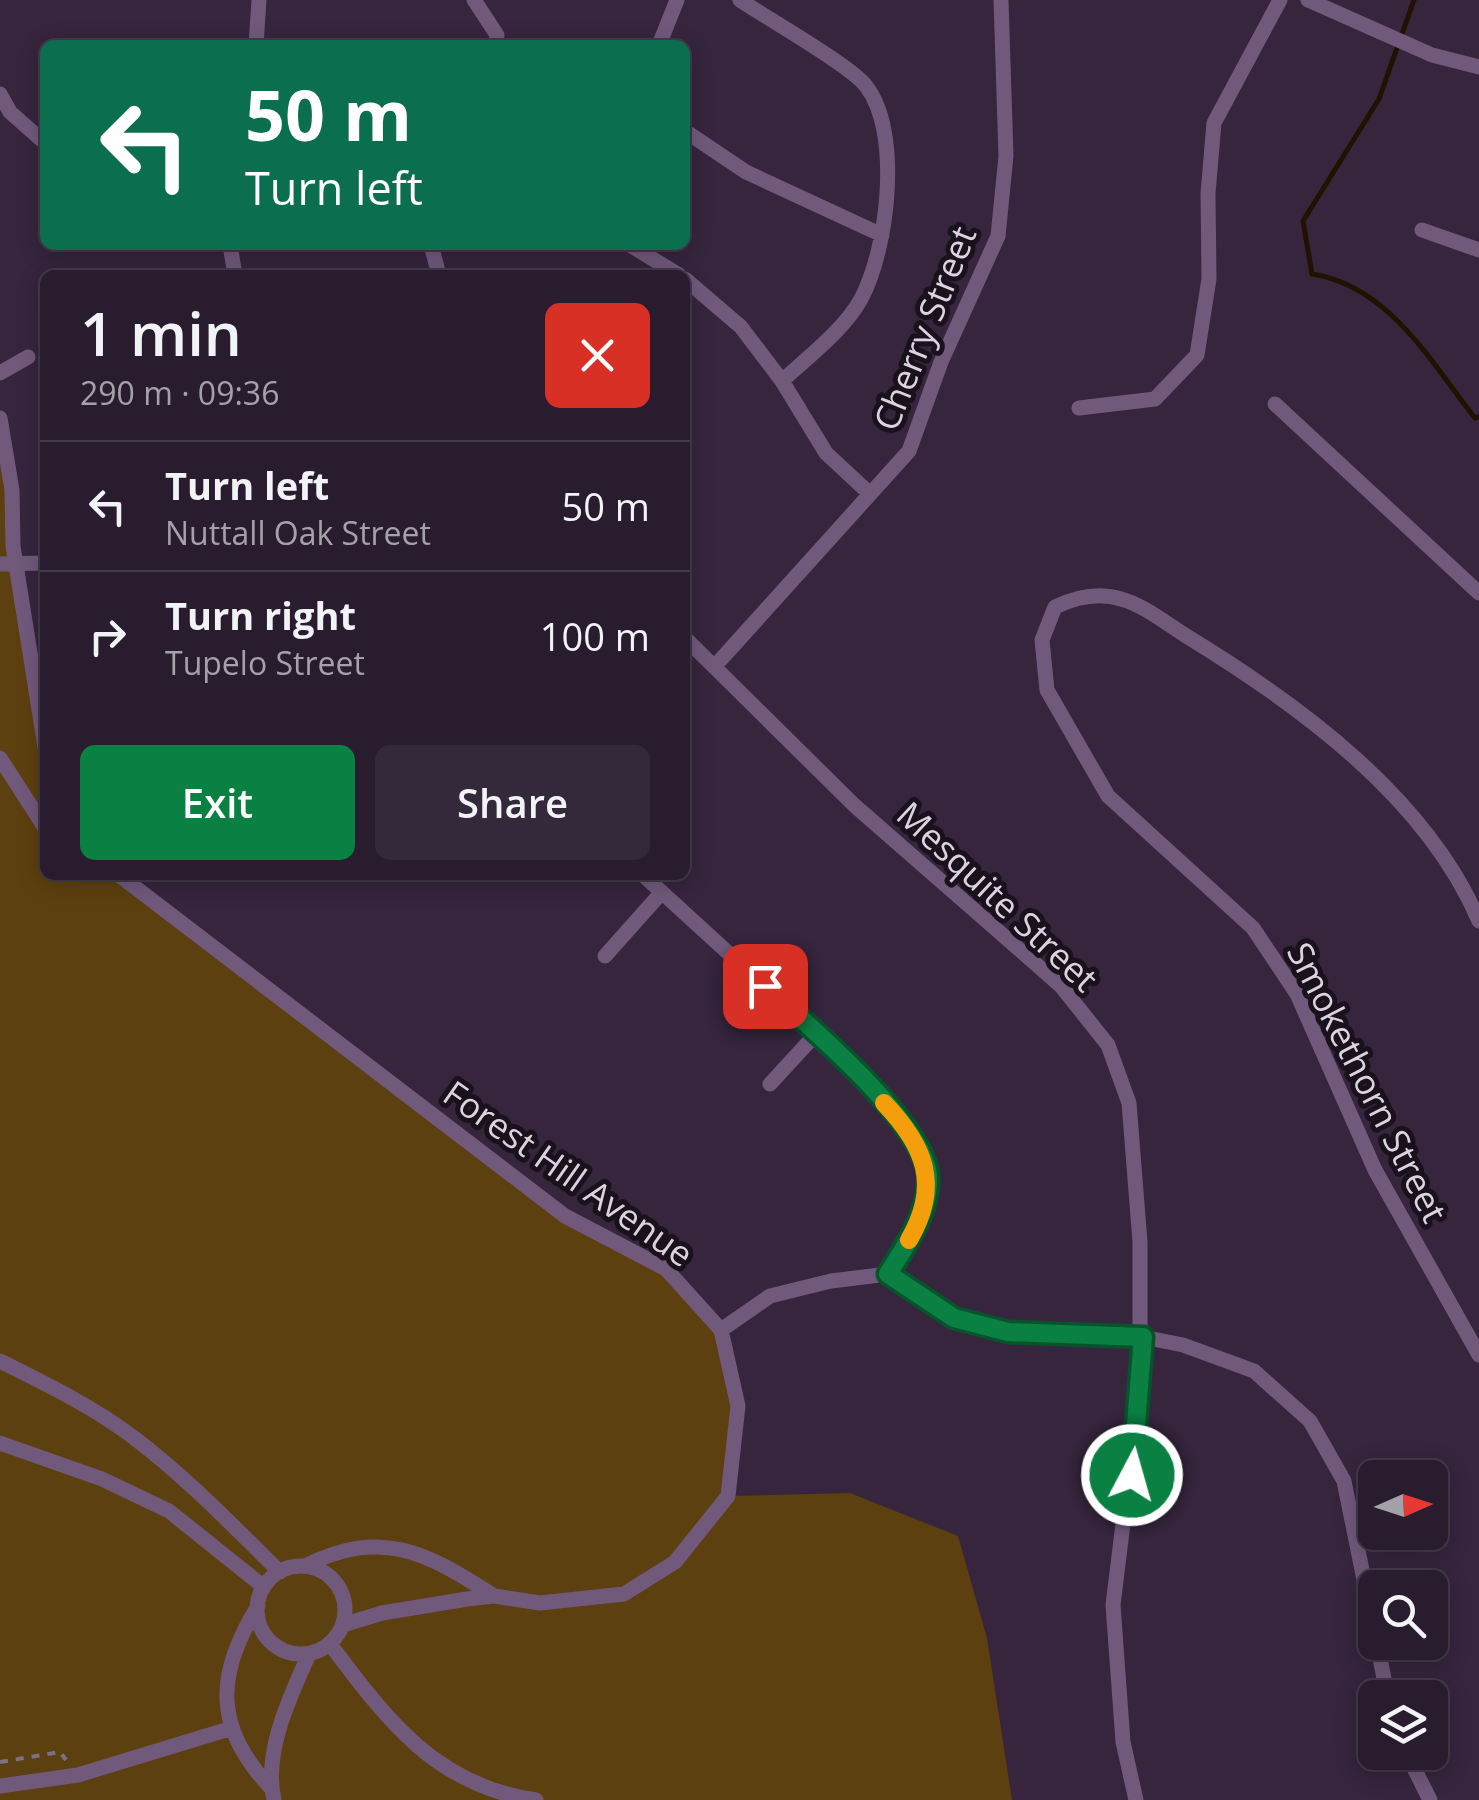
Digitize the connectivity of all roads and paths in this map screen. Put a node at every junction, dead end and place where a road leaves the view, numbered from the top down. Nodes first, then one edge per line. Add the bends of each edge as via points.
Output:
1 (260, 0) edge
2 (474, 0) edge
3 (677, 0) edge
4 (740, 0) edge
5 (1001, 0) edge
6 (1280, 0) edge
7 (1308, 0) edge
8 (256, 40) edge
9 (496, 40) edge
10 (661, 40) edge
11 (1479, 67) edge
12 (0, 94) edge
13 (690, 134) edge
14 (40, 139) edge
15 (1422, 230) dead end
16 (882, 235) junction
17 (638, 250) edge
18 (1479, 250) edge
19 (671, 270) edge
20 (690, 284) edge
21 (28, 358) dead end
22 (0, 373) edge
23 (782, 381) junction
24 (1275, 404) dead end
25 (1080, 408) dead end
26 (0, 418) edge
27 (869, 494) junction
28 (12, 546) junction
29 (0, 564) edge
30 (40, 564) edge
31 (18, 566) junction
32 (1479, 593) edge
33 (690, 643) edge
34 (715, 666) junction
35 (40, 713) edge
36 (0, 758) edge
37 (40, 820) edge
38 (126, 880) edge
39 (649, 880) edge
40 (662, 892) junction
41 (1479, 921) edge
42 (605, 956) dead end
43 (816, 1034) junction
44 (770, 1084) dead end
45 (888, 1274) junction
46 (721, 1330) junction
47 (1143, 1337) junction
48 (1479, 1355) edge
49 (0, 1361) edge
50 (0, 1443) edge
51 (305, 1566) junction
52 (280, 1572) junction
53 (264, 1587) junction
54 (494, 1596) junction
55 (258, 1606) junction
56 (343, 1625) junction
57 (330, 1644) junction
58 (310, 1654) junction
59 (1384, 1680) edge
60 (229, 1730) junction
61 (0, 1762) edge
62 (1414, 1770) edge
63 (78, 1775) junction
64 (0, 1786) edge
65 (272, 1794) edge
66 (1426, 1799) edge
67 (536, 1800) edge
68 (1136, 1800) edge

1 - 8 street
2 - 9 street
3 - 10 street
4 - 16 street via 865,84 882,120
5 - 27 street, Cherry Street via 1006,156 998,236 909,450
6 - 25 street via 1214,123 1209,280 1198,354 1155,399
7 - 11 street via 1432,56
12 - 14 street
13 - 16 street via 746,172
15 - 18 street
16 - 23 street via 861,300
17 - 19 street
20 - 23 street via 740,327
21 - 22 street
23 - 27 street via 826,453
24 - 32 street
26 - 28 street via 12,490
27 - 34 street, Cherry Street
28 - 29 street
28 - 31 street
29 - 31 street
30 - 31 street
31 - 35 street
33 - 34 street, Mesquite Street
34 - 47 street, Mesquite Street via 854,806 1061,986 1108,1046 1130,1103
36 - 37 street
38 - 46 street, Forest Hill Avenue via 565,1216 666,1268
39 - 40 street
40 - 42 street
40 - 43 street
41 - 48 street, Smokethorn Street via 1424,830 1303,715 1123,599 1096,596 1055,607 1042,640 1056,705 1108,796 1254,928 1297,994 1374,1170
43 - 44 street
43 - 45 street via 912,1133 928,1175 919,1222
45 - 46 street via 770,1296
45 - 47 street via 954,1318 1008,1332
46 - 54 street, Forest Hill Avenue via 738,1406 728,1496 702,1532 675,1562 624,1594 540,1603
47 - 59 street via 1254,1371 1310,1421 1344,1481
47 - 68 street, Mesquite Street via 1113,1605 1124,1742
49 - 52 street via 131,1435
50 - 53 street via 102,1479 169,1512
51 - 52 street
51 - 54 street, Forest Hill Avenue via 348,1548 406,1548
51 - 56 street via 335,1581 345,1602
52 - 53 street
53 - 55 street
54 - 56 street, Forest Hill Avenue
55 - 58 street via 268,1639 287,1652
55 - 60 street via 235,1643 226,1686
56 - 57 street
57 - 58 street
57 - 67 street via 404,1736 494,1794
58 - 65 street via 287,1704
60 - 63 street
60 - 65 street
61 - 63 path via 60,1752
62 - 66 street
63 - 64 street

